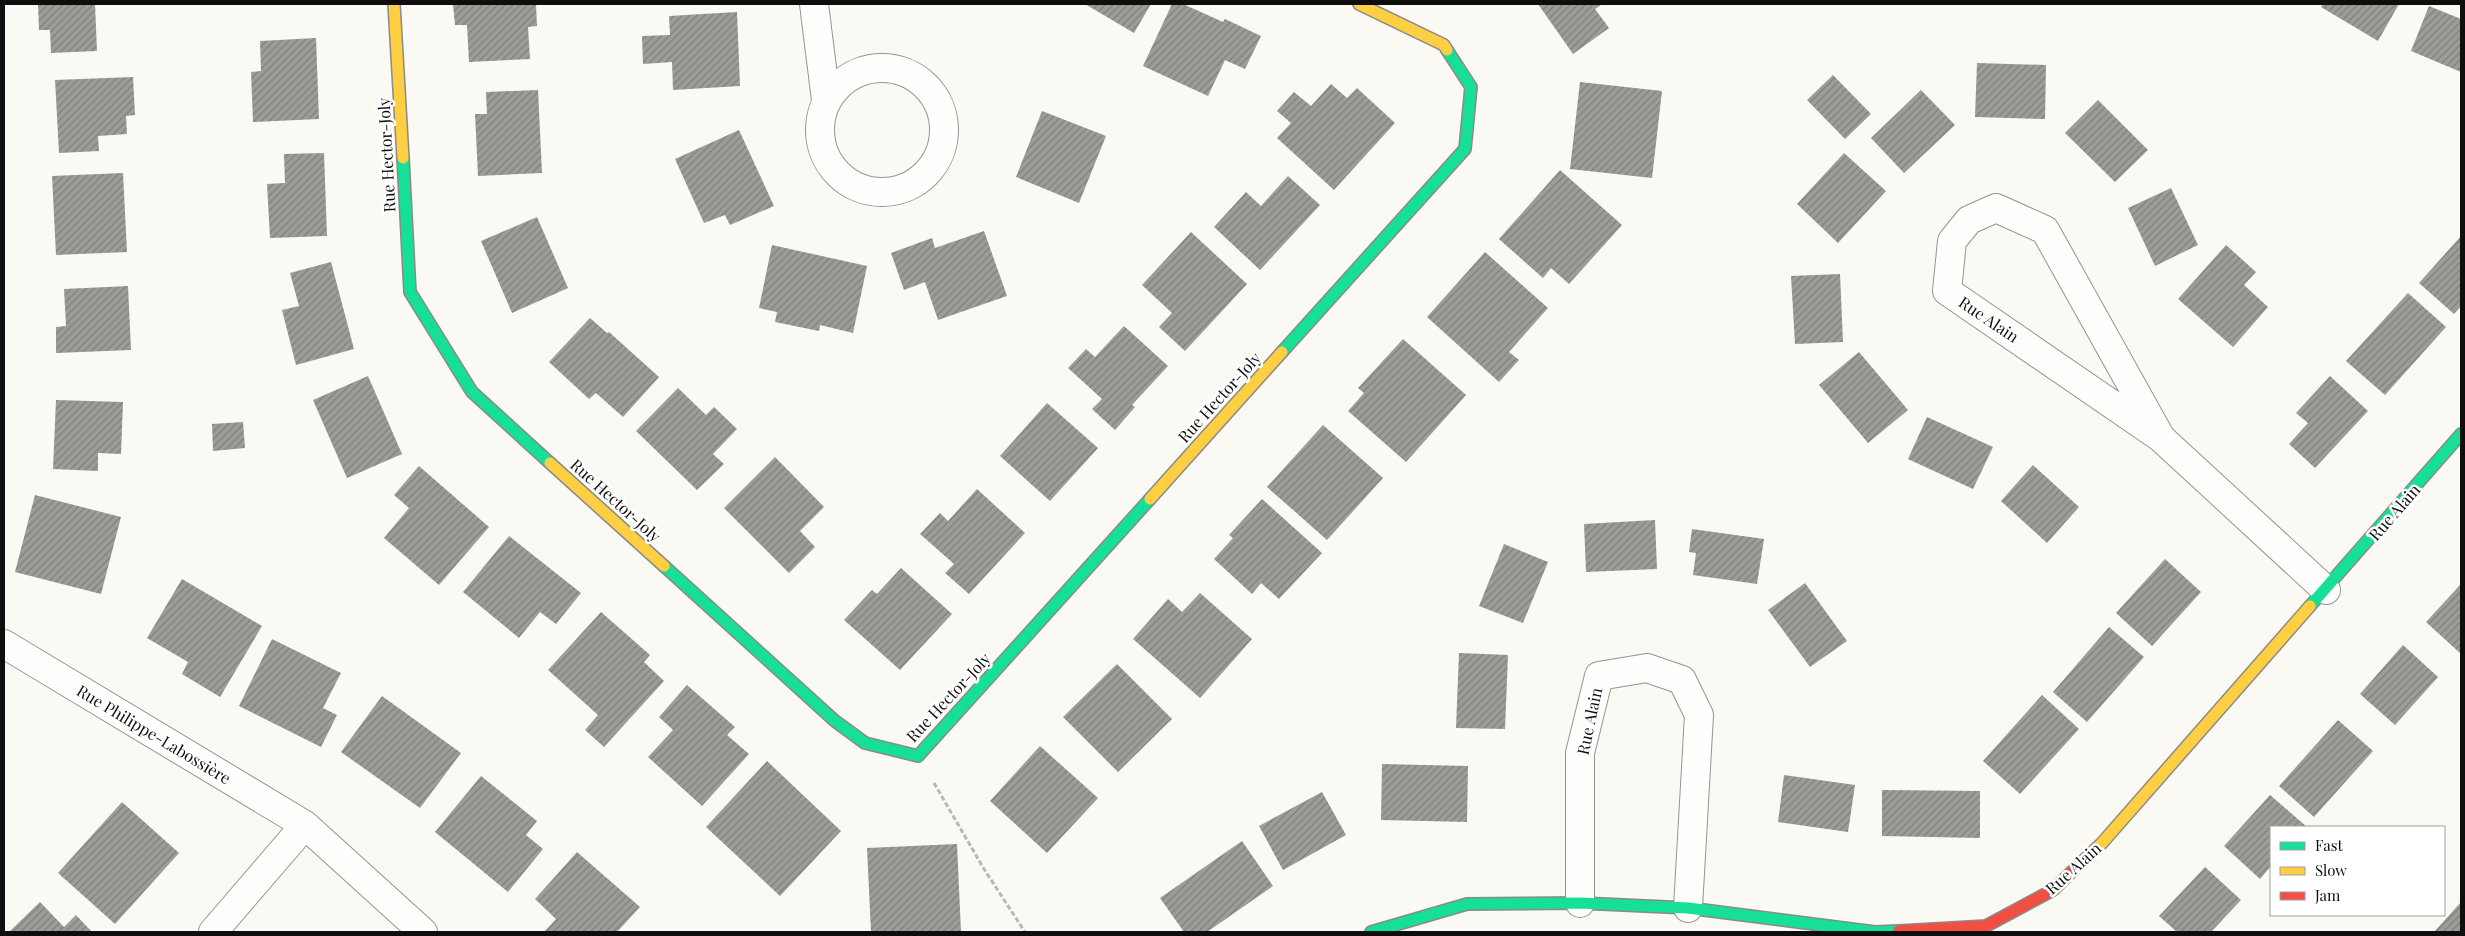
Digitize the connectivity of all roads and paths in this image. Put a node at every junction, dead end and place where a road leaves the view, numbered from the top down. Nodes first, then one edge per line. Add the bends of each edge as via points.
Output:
1 (394, 4) edge
2 (814, 4) edge
3 (1359, 4) edge
4 (826, 100) junction
5 (2461, 434) edge
6 (2161, 438) junction
7 (2326, 590) junction
8 (4, 644) edge
9 (918, 756) junction
10 (305, 825) junction
11 (1580, 904) junction
12 (1688, 908) junction
13 (213, 932) edge
14 (423, 932) edge
15 (1025, 932) edge
16 (1372, 932) edge
17 (1875, 932) edge

1 - 9 street, Rue Hector-Joly via 410,292 472,392 835,721 865,743
2 - 4 street
3 - 9 street, Rue Hector-Joly via 1444,45 1471,87 1465,149
4 - 4 street via 839,83 858,71 879,67 901,70 920,80 935,96 944,117 944,138 938,159 924,176 905,188 884,193 862,190 843,179 828,163 820,143 819,121
5 - 7 street, Rue Alain
6 - 6 street, Rue Alain via 2046,230 1996,208 1969,220 1952,241 1947,290
6 - 7 street, Rue Alain
7 - 17 street, Rue Alain via 2102,843 2053,890 1986,926
8 - 10 street, Rue Philippe-Labossière
9 - 15 path
10 - 13 street
10 - 14 street, Rue Philippe-Labossière
11 - 12 street, Rue Alain
11 - 12 street, Rue Alain via 1580,753 1599,676 1647,668 1682,680 1699,715
11 - 16 street, Rue Alain via 1467,904
12 - 17 street, Rue Alain

